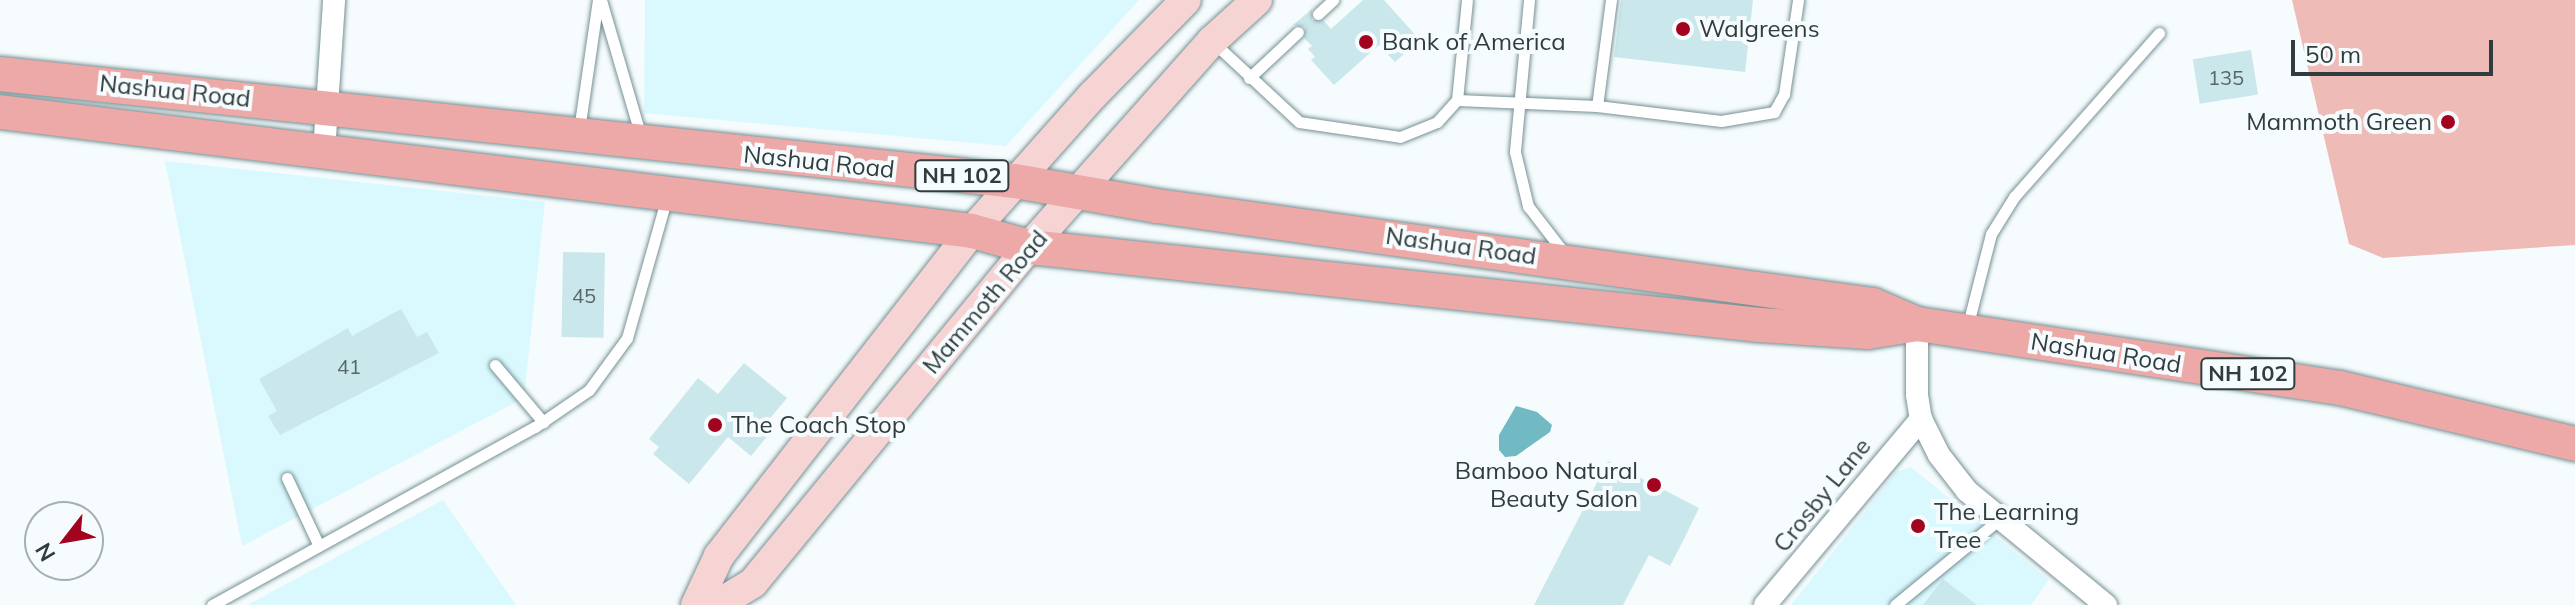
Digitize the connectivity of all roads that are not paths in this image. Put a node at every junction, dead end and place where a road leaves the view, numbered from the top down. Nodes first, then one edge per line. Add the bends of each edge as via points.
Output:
1 (334, 0) edge
2 (600, 0) edge
3 (1186, 0) edge
4 (1257, 0) edge
5 (1333, 0) edge
6 (1467, 0) edge
7 (1529, 0) edge
8 (1611, 0) edge
9 (1798, 0) edge
10 (1318, 14) dead end
11 (1298, 32) dead end
12 (2159, 33) dead end
13 (1212, 41) junction
14 (0, 74) edge
15 (1249, 78) junction
16 (1457, 100) junction
17 (1516, 102) junction
18 (328, 106) junction
19 (1597, 106) junction
20 (0, 112) edge
21 (576, 138) junction
22 (644, 145) junction
23 (324, 152) junction
24 (1015, 181) junction
25 (1078, 191) junction
26 (667, 196) junction
27 (972, 231) junction
28 (1029, 247) junction
29 (1571, 261) junction
30 (1917, 324) junction
31 (1966, 331) junction
32 (495, 365) dead end
33 (1921, 419) junction
34 (543, 422) junction
35 (2575, 444) edge
36 (287, 478) dead end
37 (2002, 518) junction
38 (318, 544) junction
39 (212, 605) edge
40 (696, 605) edge
41 (717, 605) edge
42 (1765, 605) edge
43 (1895, 605) edge
44 (2106, 605) edge

1 - 18 street
2 - 21 lane
2 - 22 lane
3 - 24 main road, Mammoth Road
4 - 13 main road, Mammoth Road
5 - 10 lane
6 - 16 lane
7 - 17 lane
8 - 19 lane
9 - 19 lane via 1784,94 1774,112 1721,121
11 - 15 lane
12 - 31 lane via 2014,197 1991,234
13 - 15 lane
13 - 25 main road, Mammoth Road
14 - 18 main road, Nashua Road / NH 102
15 - 16 lane via 1299,122 1333,130 1418,134
16 - 17 lane
17 - 19 lane
17 - 29 lane via 1520,182 1540,226
18 - 21 main road, Nashua Road / NH 102
18 - 23 street
20 - 23 main road, Nashua Road / NH 102
21 - 22 main road, Nashua Road / NH 102
22 - 24 main road, Nashua Road / NH 102
23 - 26 main road, Nashua Road / NH 102
24 - 25 main road, Nashua Road / NH 102
24 - 27 main road, Mammoth Road
25 - 28 main road, Mammoth Road
25 - 29 main road, Nashua Road / NH 102
26 - 27 main road, Nashua Road / NH 102
26 - 34 lane via 627,338 589,390
27 - 28 main road, Nashua Road / NH 102
27 - 40 main road, Mammoth Road via 719,556
28 - 30 main road, Nashua Road / NH 102 via 1760,325 1868,332
28 - 41 main road, Mammoth Road via 753,583
29 - 30 main road, Nashua Road / NH 102 via 1873,305
30 - 31 main road, Nashua Road / NH 102
30 - 33 street
31 - 35 main road, Nashua Road / NH 102 via 2340,388
32 - 34 lane
33 - 37 street via 1939,455 1967,491
33 - 42 street, Crosby Lane
34 - 38 lane
36 - 38 lane
37 - 43 lane
37 - 44 street
38 - 39 lane

